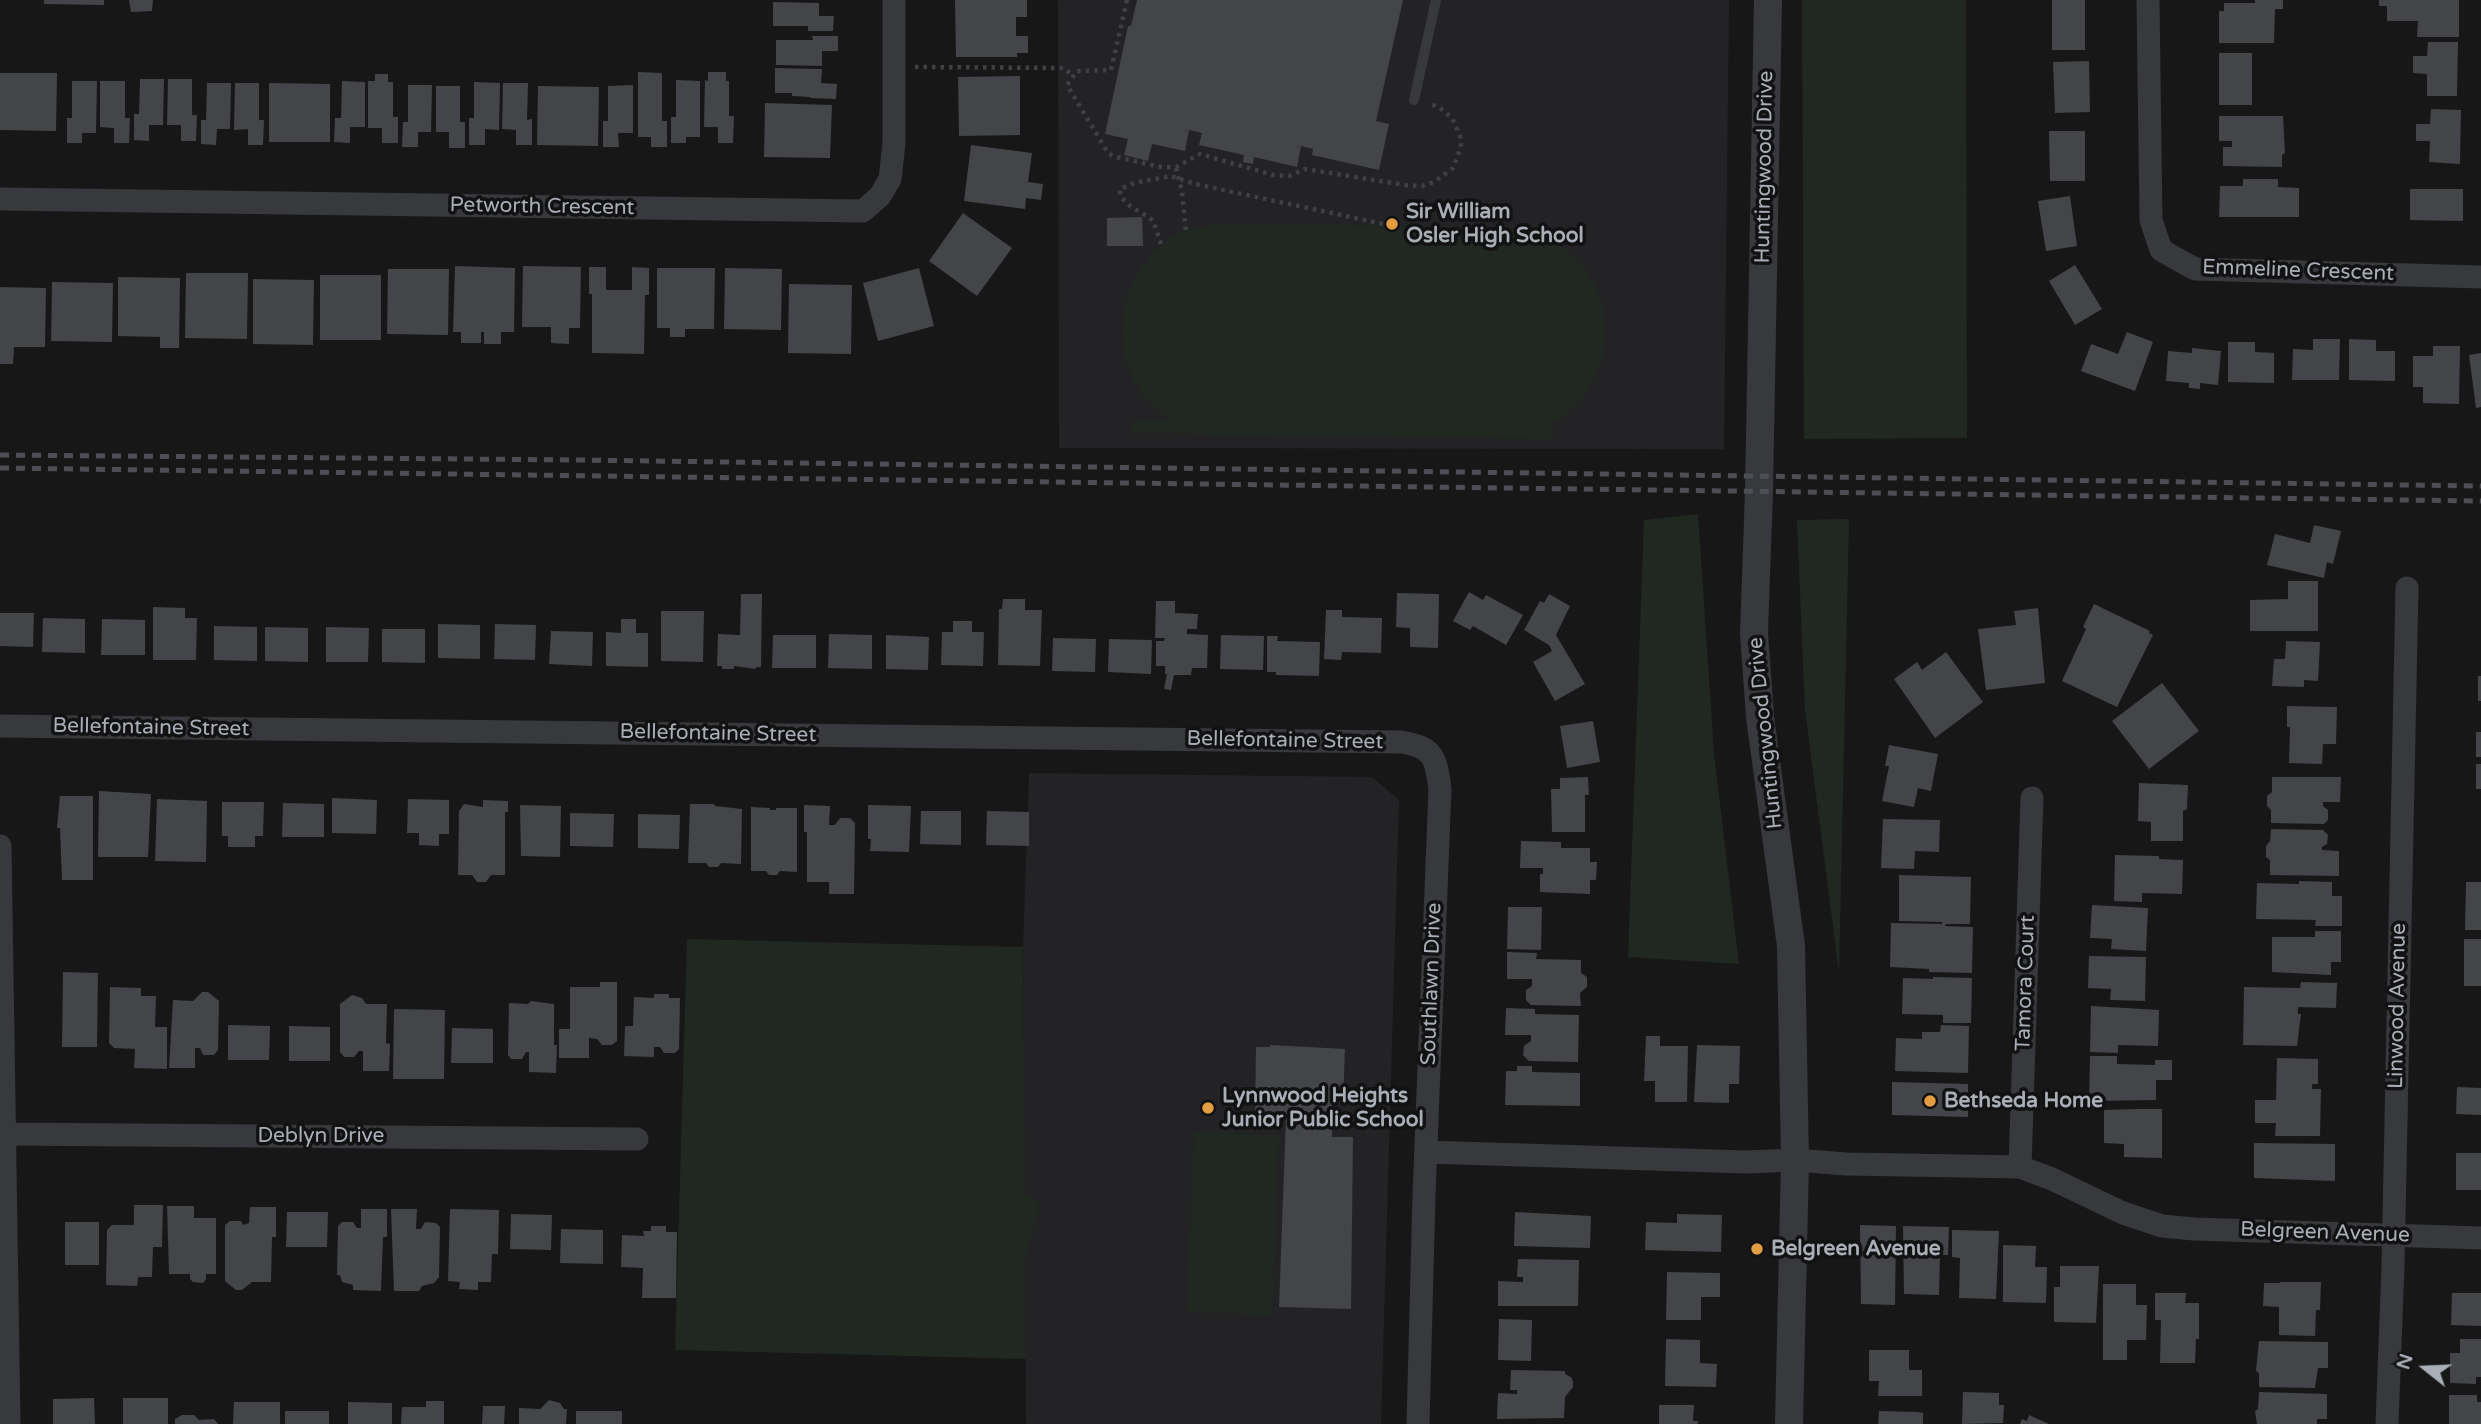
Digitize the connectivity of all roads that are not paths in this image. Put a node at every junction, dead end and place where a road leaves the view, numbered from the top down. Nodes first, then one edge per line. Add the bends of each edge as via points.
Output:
1 (894, 0) edge
2 (1436, 0) edge
3 (1768, 0) edge
4 (2148, 0) edge
5 (1419, 101) road end
6 (0, 199) edge
7 (2481, 276) edge
8 (2407, 588) dead end
9 (0, 726) edge
10 (1432, 756) joint
11 (2032, 798) dead end
12 (0, 846) edge
13 (5, 1135) junction
14 (637, 1139) dead end
15 (1426, 1152) junction
16 (1795, 1160) junction
17 (2020, 1167) junction
18 (2394, 1236) junction
19 (2481, 1238) edge
20 (9, 1424) edge
21 (1418, 1424) edge
22 (1789, 1424) edge
23 (2387, 1424) edge

1 - 6 street, Petworth Crescent via 890,179 863,211
2 - 5 lane
3 - 16 street, Huntingwood Drive via 1754,632 1760,717 1791,946
4 - 7 street, Emmeline Crescent via 2151,220 2161,250 2195,269
8 - 18 street, Linwood Avenue
9 - 10 street, Bellefontaine Street via 1401,742 1420,745
10 - 15 street, Southlawn Drive via 1440,789
11 - 17 street, Tamora Court
12 - 13 street
13 - 14 street, Deblyn Drive
13 - 20 street
15 - 16 street, Belgreen Avenue
15 - 21 street, Southlawn Drive
16 - 17 street, Belgreen Avenue
16 - 22 street, Huntingwood Drive
17 - 18 street, Belgreen Avenue via 2162,1226
18 - 19 street, Belgreen Avenue
18 - 23 street, Linwood Avenue

